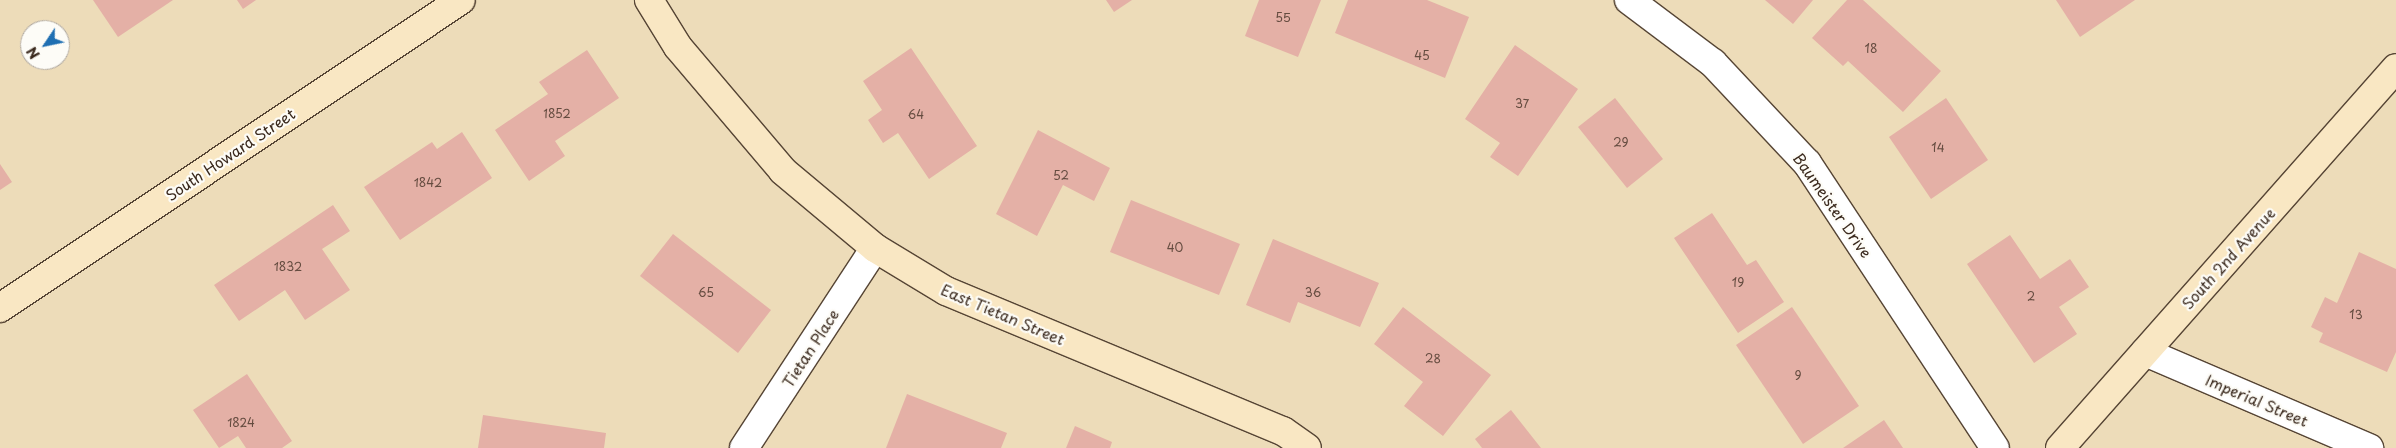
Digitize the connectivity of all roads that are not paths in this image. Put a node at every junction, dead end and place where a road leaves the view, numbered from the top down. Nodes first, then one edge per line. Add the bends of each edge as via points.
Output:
1 (461, 0) edge
2 (649, 0) edge
3 (1629, 0) edge
4 (2396, 68) edge
5 (875, 248) junction
6 (0, 308) edge
7 (2145, 352) junction
8 (744, 448) edge
9 (1307, 448) edge
10 (1996, 448) edge
11 (2060, 448) edge
12 (2369, 448) edge

1 - 6 main road, South Howard Street
2 - 5 main road, East Tietan Street via 678,47 783,170
3 - 10 street, Baumeister Drive via 1713,63 1807,163
4 - 7 main road, South 2nd Avenue
5 - 8 street, Tietan Place
5 - 9 main road, East Tietan Street via 946,291 1283,431
7 - 11 main road, South 2nd Avenue
7 - 12 street, Imperial Street

